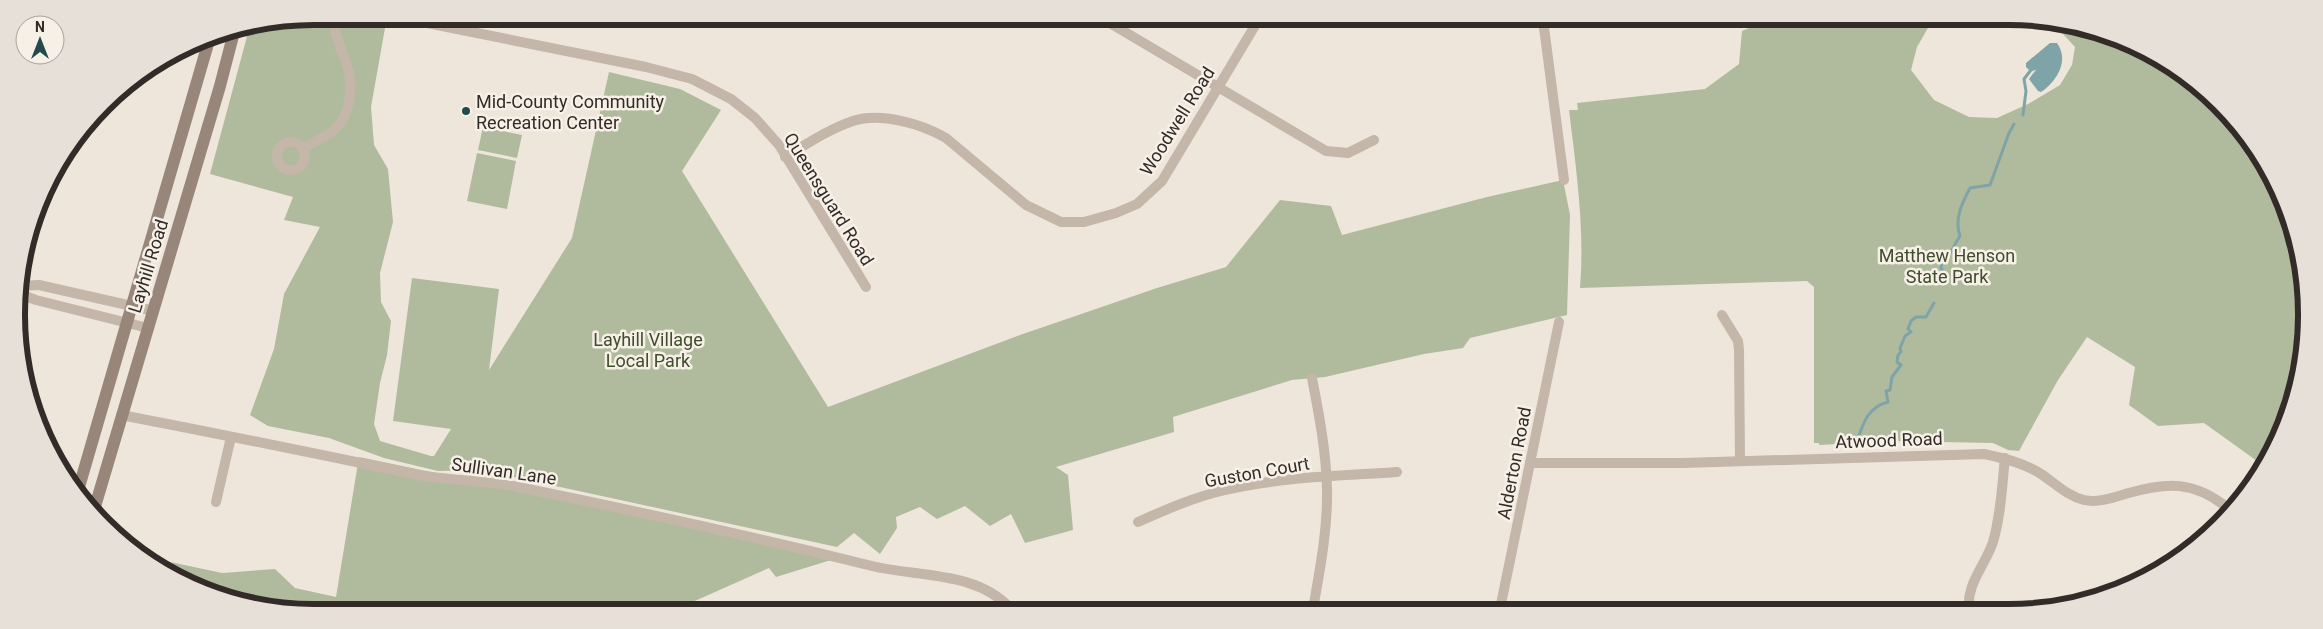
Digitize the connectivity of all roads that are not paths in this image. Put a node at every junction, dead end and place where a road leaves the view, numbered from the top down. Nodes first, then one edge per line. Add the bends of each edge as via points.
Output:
1 (335, 25) edge
2 (441, 25) edge
3 (1113, 25) edge
4 (1255, 25) edge
5 (1544, 25) edge
6 (233, 37) edge
7 (208, 46) edge
8 (1218, 87) junction
9 (1374, 140) dead end
10 (303, 148) dead end
11 (786, 157) junction
12 (1564, 180) dead end
13 (27, 286) edge
14 (866, 287) dead end
15 (26, 296) edge
16 (132, 306) junction
17 (154, 311) junction
18 (1722, 316) dead end
19 (126, 322) junction
20 (1558, 322) dead end
21 (148, 328) junction
22 (1312, 378) dead end
23 (121, 415) junction
24 (230, 437) junction
25 (2005, 458) junction
26 (1740, 461) junction
27 (1530, 463) junction
28 (1397, 472) dead end
29 (1326, 477) junction
30 (80, 484) edge
31 (216, 502) dead end
32 (96, 504) edge
33 (2226, 505) edge
34 (1138, 522) dead end
35 (1006, 604) edge
36 (1314, 604) edge
37 (1501, 604) edge
38 (1970, 604) edge

1 - 10 street via 350,79 347,109 337,127
2 - 11 street, Queensguard Road via 692,79 731,100 755,118
3 - 8 street
4 - 8 street, Woodwell Road
5 - 12 street
6 - 17 main road, Layhill Road
7 - 16 main road, Layhill Road
8 - 9 street via 1326,151 1348,153
8 - 11 street, Woodwell Road via 1162,180 1148,196 1123,210 1084,222 1062,222 1026,205 946,138 915,124 884,118 855,120
11 - 14 street, Queensguard Road
13 - 16 street via 39,285
15 - 19 street
16 - 17 street
16 - 19 main road, Layhill Road
17 - 21 main road, Layhill Road
18 - 26 street via 1738,341
19 - 21 street
19 - 30 main road, Layhill Road
20 - 27 street, Alderton Road
21 - 23 main road, Layhill Road
22 - 29 street
23 - 24 street, Sullivan Lane
23 - 32 main road, Layhill Road
24 - 31 street
24 - 35 street, Sullivan Lane via 420,475 517,486 881,568 946,578 980,587
25 - 26 street, Atwood Road via 1984,454 1930,454
25 - 33 street, Atwood Road via 2040,473 2067,493 2084,500 2102,501 2154,486 2181,486 2198,490
25 - 38 street via 1996,529 1972,583
26 - 27 street, Atwood Road
27 - 37 street, Alderton Road
28 - 29 street, Guston Court
29 - 34 street, Guston Court via 1221,491 1179,504
29 - 36 street via 1323,550

